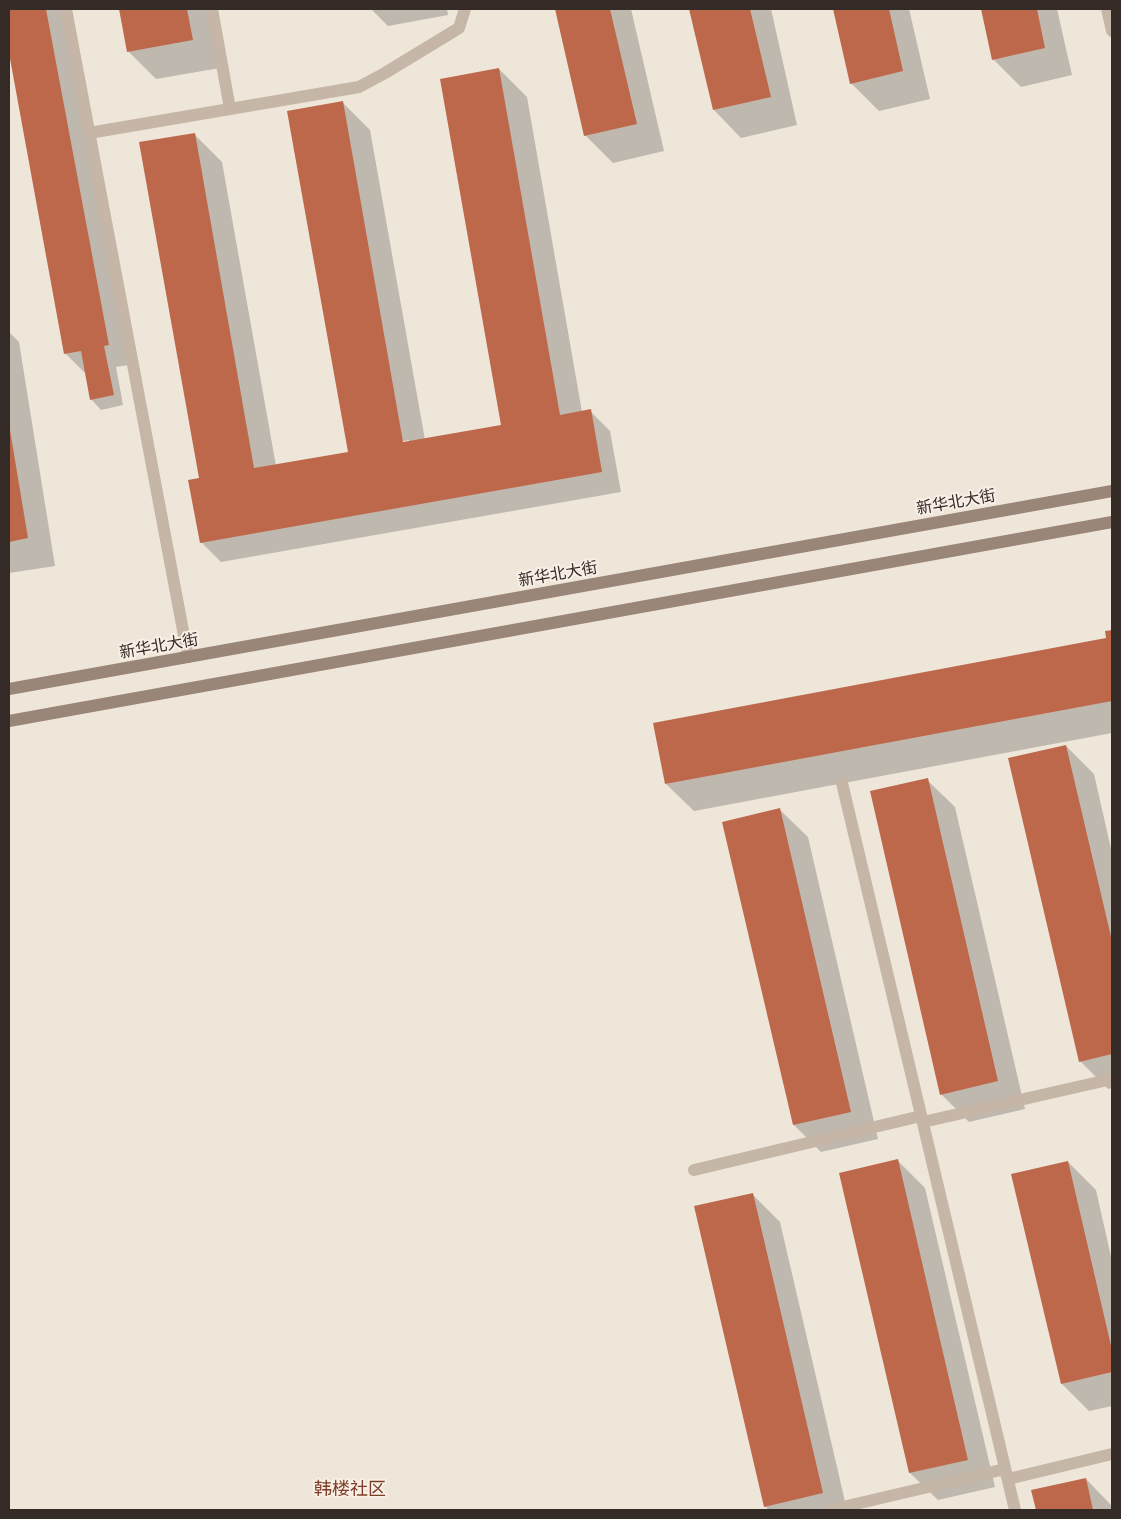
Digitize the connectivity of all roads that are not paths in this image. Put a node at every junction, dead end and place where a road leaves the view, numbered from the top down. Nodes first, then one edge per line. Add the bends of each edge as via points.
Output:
1 (66, 9) edge
2 (212, 9) edge
3 (466, 9) edge
4 (1107, 9) edge
5 (1112, 31) edge
6 (230, 109) junction
7 (89, 133) junction
8 (1112, 491) edge
9 (1112, 522) edge
10 (188, 657) junction
11 (9, 689) edge
12 (9, 721) edge
13 (842, 782) dead end
14 (1112, 1081) edge
15 (922, 1119) junction
16 (694, 1170) dead end
17 (1112, 1454) edge
18 (1006, 1474) junction
19 (830, 1510) edge
20 (1015, 1510) edge

1 - 7 street
2 - 6 street
3 - 6 street via 459,28 386,74 359,87
4 - 5 street
6 - 7 street
7 - 10 street
8 - 10 main road, 新华北大街
9 - 12 main road
10 - 11 main road, 新华北大街
13 - 15 street
14 - 15 street
15 - 16 street
15 - 18 street
17 - 18 street
18 - 19 street
18 - 20 street

